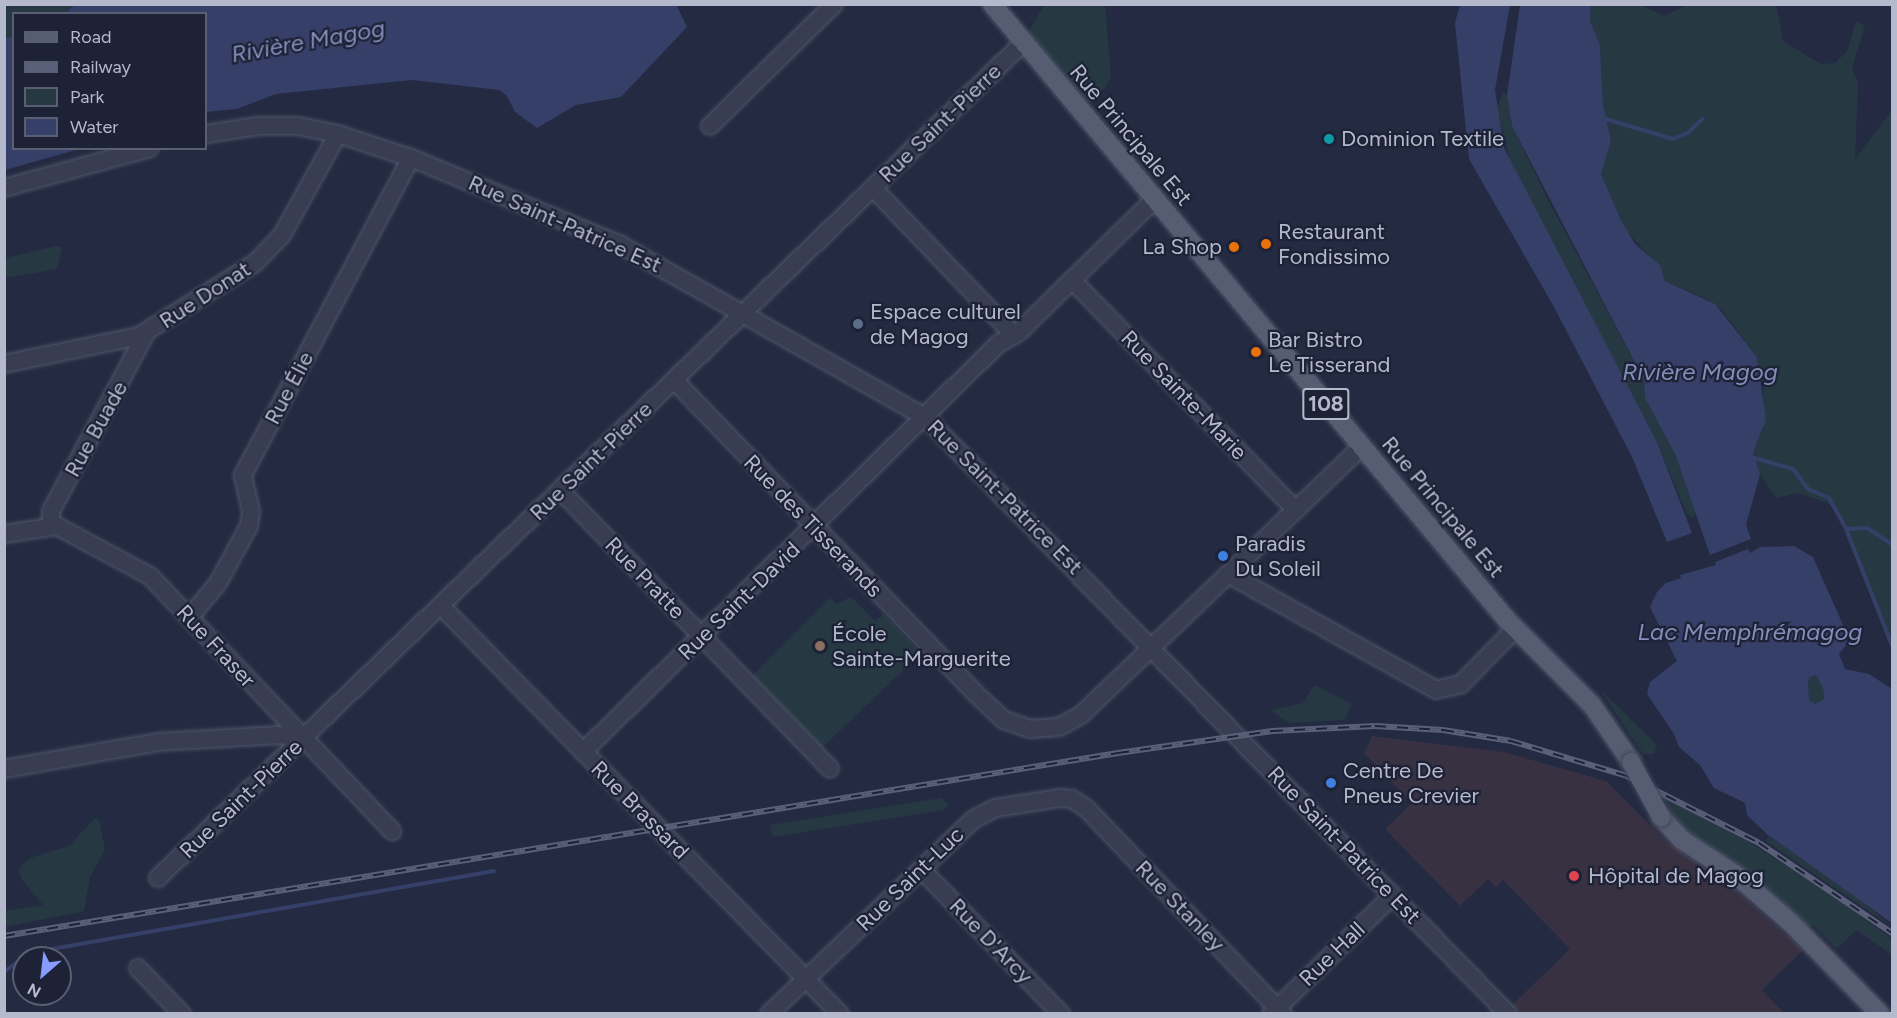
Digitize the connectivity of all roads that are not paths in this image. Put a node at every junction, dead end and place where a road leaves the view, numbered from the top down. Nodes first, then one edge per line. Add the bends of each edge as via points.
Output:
1 (834, 4) edge
2 (992, 4) edge
3 (1023, 43) junction
4 (710, 126) dead end
5 (207, 134) edge
6 (338, 134) junction
7 (143, 150) edge
8 (411, 158) junction
9 (4, 188) edge
10 (873, 188) junction
11 (1154, 200) junction
12 (1072, 280) junction
13 (743, 312) junction
14 (146, 333) junction
15 (1014, 335) junction
16 (4, 364) edge
17 (674, 380) junction
18 (925, 417) junction
19 (1361, 447) junction
20 (560, 490) junction
21 (1296, 510) junction
22 (51, 525) junction
23 (814, 528) junction
24 (4, 534) edge
25 (1228, 574) junction
26 (441, 606) junction
27 (189, 618) junction
28 (1515, 628) junction
29 (703, 638) junction
30 (1152, 647) junction
31 (305, 738) junction
32 (583, 752) junction
33 (4, 769) edge
34 (830, 770) dead end
35 (1076, 801) joint
36 (392, 831) dead end
37 (921, 869) junction
38 (158, 878) dead end
39 (1393, 895) junction
40 (138, 968) dead end
41 (806, 978) junction
42 (1277, 1012) edge
43 (182, 1014) edge
44 (770, 1014) edge
45 (840, 1014) edge
46 (1061, 1014) edge
47 (1508, 1014) edge
48 (1880, 1014) edge

1 - 4 street
2 - 3 main road, Rue Principale Est / 108
3 - 10 street, Rue Saint-Pierre
3 - 11 main road, Rue Principale Est / 108
5 - 6 street, Rue Saint-Patrice Est via 278,125
6 - 8 street, Rue Saint-Patrice Est
6 - 14 street, Rue Donat via 270,250
7 - 9 street
8 - 13 street, Rue Saint-Patrice Est via 601,235
8 - 27 street, Rue Élie via 243,475 251,511 249,526 218,583
10 - 13 street, Rue Saint-Pierre
10 - 15 street
11 - 12 street, Rue Saint-David
11 - 19 main road, Rue Principale Est / 108
12 - 15 street, Rue Saint-David
12 - 21 street, Rue Sainte-Marie
13 - 17 street, Rue Saint-Pierre
13 - 18 street, Rue Saint-Patrice Est
14 - 16 street, Rue Donat
14 - 22 street, Rue Buade via 51,511
15 - 18 street, Rue Saint-David via 999,344
17 - 20 street, Rue Saint-Pierre
17 - 23 street, Rue des Tisserands
18 - 23 street, Rue Saint-David
18 - 30 street, Rue Saint-Patrice Est
19 - 21 street, Rue des Tisserands
19 - 28 main road, Rue Principale Est / 108
20 - 26 street, Rue Saint-Pierre
20 - 29 street, Rue Pratte
21 - 25 street, Rue des Tisserands
22 - 24 street
22 - 27 street, Rue Fraser via 143,570
23 - 29 street, Rue Saint-David
23 - 30 street, Rue des Tisserands via 997,715 1021,727 1049,729 1075,719
25 - 28 street via 1436,690 1461,684
25 - 30 street, Rue des Tisserands
26 - 31 street, Rue Saint-Pierre
26 - 32 street, Rue Brassard
27 - 31 street, Rue Fraser
28 - 48 main road, Rue Principale Est / 108, bridge via 1592,705 1631,762 1661,817 1682,840 1737,876 1790,922
29 - 32 street, Rue Saint-David
29 - 34 street, Rue Pratte
30 - 39 street, Rue Saint-Patrice Est
31 - 33 street via 278,735 158,742
31 - 36 street, Rue Fraser
31 - 38 street, Rue Saint-Pierre
32 - 41 street, Rue Brassard
35 - 37 street, Rue Saint-Luc via 1060,798 989,810 964,827
35 - 42 street, Rue Stanley
37 - 41 street, Rue Saint-Luc
37 - 46 street, Rue D'Arcy
39 - 42 street, Rue Hall
39 - 47 street, Rue Saint-Patrice Est
40 - 43 street
41 - 44 street, Rue Saint-Luc
41 - 45 street, Rue Brassard

